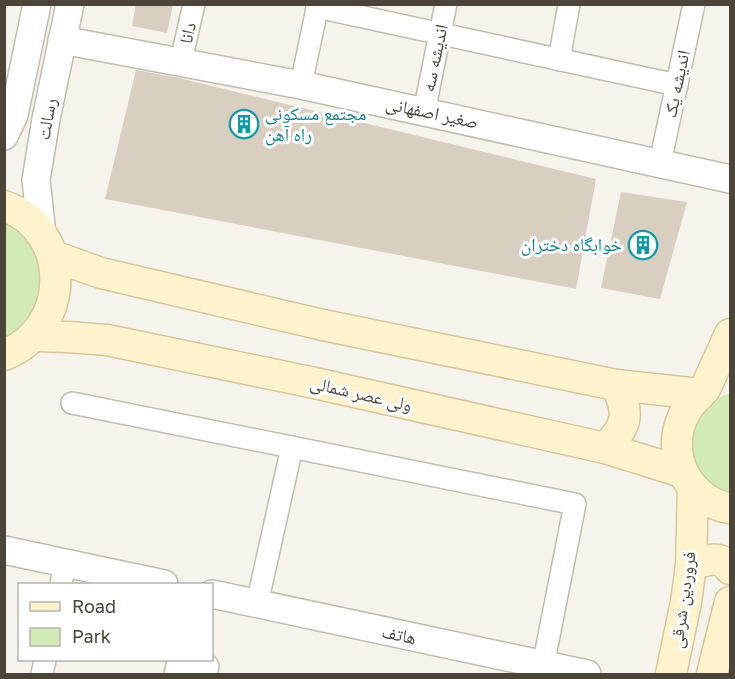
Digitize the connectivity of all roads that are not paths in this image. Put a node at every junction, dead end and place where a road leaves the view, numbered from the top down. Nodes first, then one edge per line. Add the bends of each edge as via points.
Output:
1 (38, 4) edge
2 (70, 4) edge
3 (194, 4) edge
4 (446, 4) edge
5 (569, 4) edge
6 (694, 4) edge
7 (317, 6) edge
8 (440, 33) junction
9 (62, 40) junction
10 (560, 60) junction
11 (181, 61) junction
12 (301, 85) junction
13 (677, 85) junction
14 (424, 112) junction
15 (4, 136) edge
16 (660, 163) junction
17 (730, 179) edge
18 (4, 206) edge
19 (48, 245) junction
20 (730, 334) edge
21 (15, 353) edge
22 (616, 385) junction
23 (712, 387) edge
24 (72, 403) dead end
25 (292, 447) junction
26 (605, 448) junction
27 (688, 480) junction
28 (730, 508) edge
29 (4, 550) edge
30 (691, 566) junction
31 (730, 569) edge
32 (63, 574) edge
33 (146, 583) edge
34 (213, 594) edge
35 (730, 602) edge
36 (257, 604) junction
37 (543, 666) junction
38 (175, 675) edge
39 (206, 675) edge
40 (587, 675) edge
41 (671, 675) edge
42 (712, 675) edge

1 - 15 street, رسالت via 14,115
2 - 9 street, رسالت
3 - 11 street, دانا
4 - 8 street, اندیشه سه
5 - 10 street
6 - 13 street, اندیشه یک
7 - 8 street
7 - 12 street
8 - 10 street
8 - 14 street, اندیشه سه
9 - 11 street, صغیر اصفهانی
9 - 19 street, رسالت via 36,180
10 - 13 street
11 - 12 street, صغیر اصفهانی
12 - 14 street, صغیر اصفهانی
13 - 16 street, اندیشه یک
14 - 16 street, صغیر اصفهانی
16 - 17 street, صغیر اصفهانی
18 - 19 main road via 27,218
19 - 21 main road via 57,285 50,312
19 - 22 main road via 101,273 323,325
20 - 23 main road, فروردین شرقی
21 - 26 main road, ولی عصر شمالی via 68,337 107,340
22 - 23 main road
22 - 26 main road via 624,400 625,419 618,435
23 - 27 main road, فروردین شرقی via 691,401 676,436 677,454
24 - 25 street
25 - 36 street
25 - 37 street via 575,504
26 - 27 main road, ولی عصر شمالی
27 - 28 main road, ولی عصر شمالی via 707,500
27 - 30 main road, فروردین شرقی
29 - 32 street
30 - 31 main road via 708,559 721,560
30 - 41 main road, فروردین شرقی
32 - 33 street
34 - 36 street, هاتف
35 - 42 main road
36 - 37 street, هاتف
37 - 40 street, هاتف
38 - 39 street via 178,662 208,666

